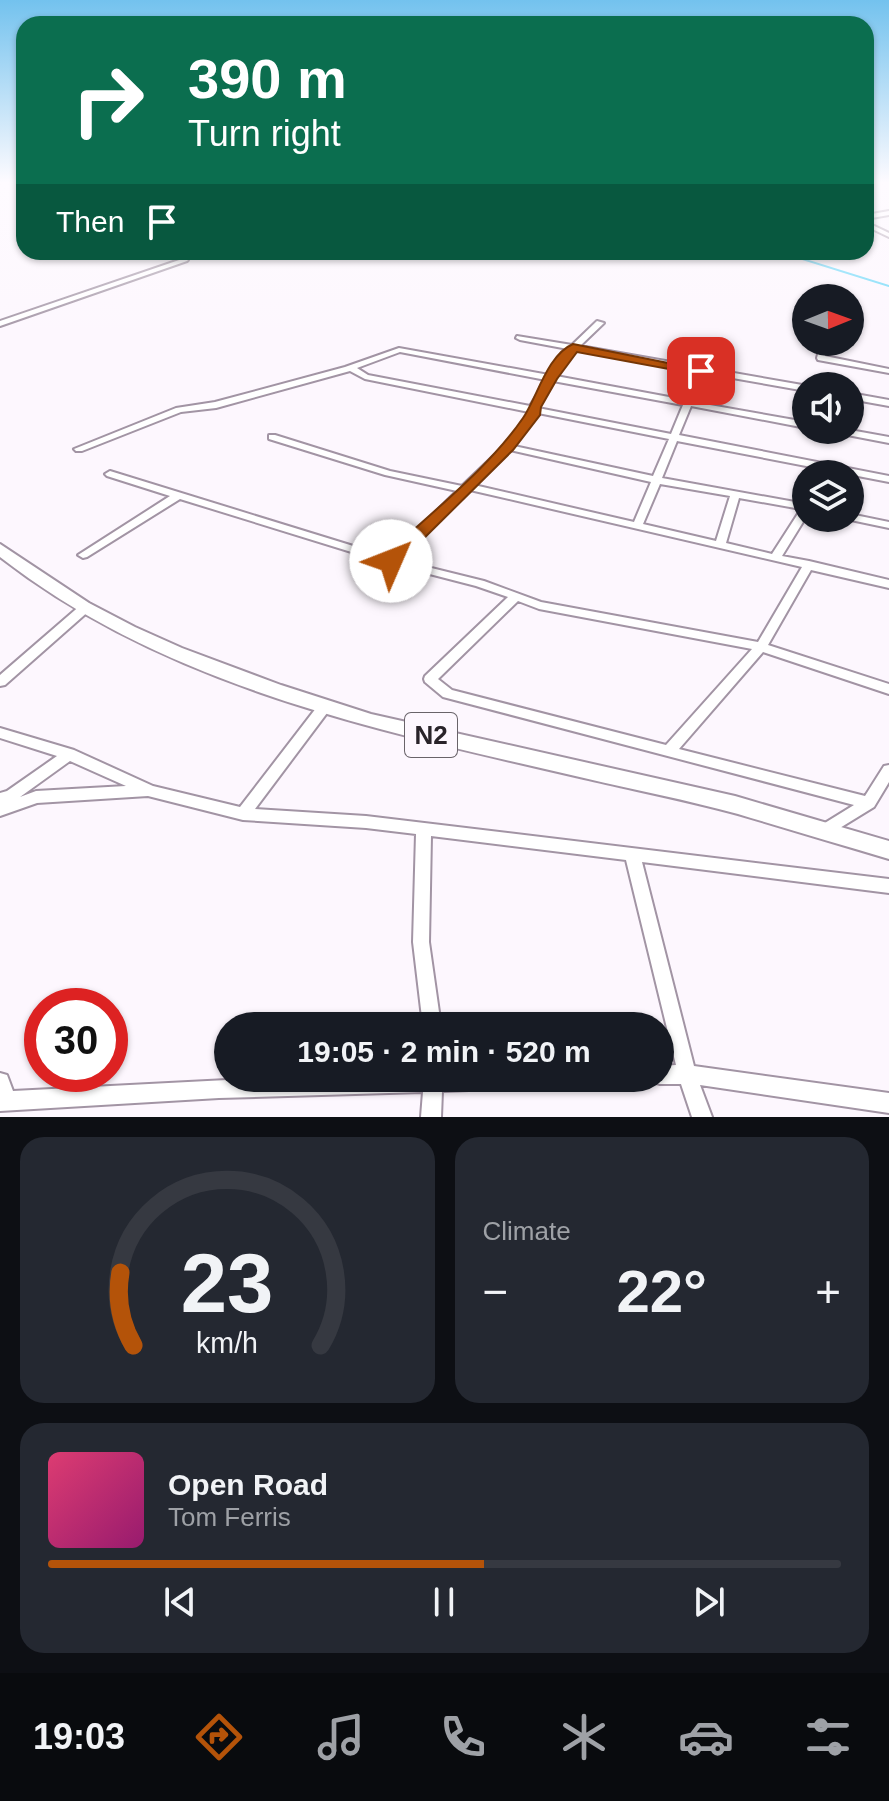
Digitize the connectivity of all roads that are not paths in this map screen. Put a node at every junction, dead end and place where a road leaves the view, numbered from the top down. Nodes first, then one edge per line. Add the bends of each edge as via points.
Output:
1 (185, 260) dead end
2 (600, 323) dead end
3 (0, 324) edge
4 (520, 338) dead end
5 (573, 348) junction
6 (822, 356) edge
7 (351, 368) junction
8 (701, 371) junction
9 (889, 371) edge
10 (551, 378) junction
11 (792, 386) edge
12 (864, 399) edge
13 (686, 403) junction
14 (889, 403) edge
15 (534, 410) junction
16 (792, 422) edge
17 (864, 435) edge
18 (272, 437) dead end
19 (674, 439) junction
20 (889, 440) edge
21 (508, 447) junction
22 (79, 449) dead end
23 (110, 474) dead end
24 (889, 479) edge
25 (656, 480) junction
26 (467, 489) junction
27 (735, 495) junction
28 (177, 496) junction
29 (792, 505) edge
30 (864, 520) edge
31 (889, 525) edge
32 (637, 527) junction
33 (792, 531) edge
34 (721, 543) junction
35 (0, 549) edge
36 (83, 555) dead end
37 (777, 555) junction
38 (391, 561) junction
39 (809, 564) junction
40 (889, 584) edge
41 (515, 597) junction
42 (86, 607) junction
43 (761, 647) junction
44 (0, 682) edge
45 (889, 689) edge
46 (325, 706) junction
47 (0, 733) edge
48 (670, 750) junction
49 (69, 754) junction
50 (889, 770) edge
51 (150, 791) junction
52 (9, 799) edge
53 (869, 803) junction
54 (0, 810) edge
55 (243, 814) junction
56 (424, 830) junction
57 (825, 830) junction
58 (889, 850) edge
59 (632, 854) junction
60 (889, 886) edge
61 (430, 1012) edge
62 (674, 1074) edge
63 (687, 1074) junction
64 (214, 1088) edge
65 (432, 1092) edge
66 (3, 1095) edge
67 (889, 1103) edge
68 (431, 1117) edge
69 (702, 1117) edge

1 - 3 street
2 - 5 street
4 - 5 street
5 - 8 street
5 - 10 street
6 - 9 street
7 - 10 street via 399,350
7 - 15 street via 365,377
7 - 22 street via 179,410
8 - 11 street
8 - 13 street
10 - 13 street
10 - 15 street
12 - 14 street
13 - 16 street
13 - 19 street
15 - 19 street
15 - 21 street
17 - 20 street
18 - 26 street via 388,473
19 - 24 street
19 - 25 street
21 - 25 street
21 - 26 street
23 - 28 street
25 - 27 street
25 - 32 street
26 - 32 street
26 - 38 street
27 - 29 street
27 - 34 street
28 - 36 street
28 - 38 street
30 - 31 street
32 - 34 street
33 - 37 street
34 - 37 street
35 - 42 highway, N2
37 - 39 street
38 - 41 street
39 - 40 street
39 - 43 street
41 - 43 street
41 - 48 street via 430,679 467,701
42 - 44 street
42 - 46 highway, N2 via 176,651
43 - 45 street
43 - 48 street
46 - 55 street
46 - 57 highway, N2
47 - 49 street
48 - 53 street
49 - 51 street
49 - 52 street
50 - 53 street
51 - 52 street
51 - 55 street
52 - 54 street
53 - 57 street
55 - 56 street
56 - 59 street
56 - 61 street via 421,942
57 - 58 highway, N2
59 - 60 street
59 - 63 street
62 - 63 street
63 - 67 street
63 - 69 street
64 - 66 street
65 - 68 street

